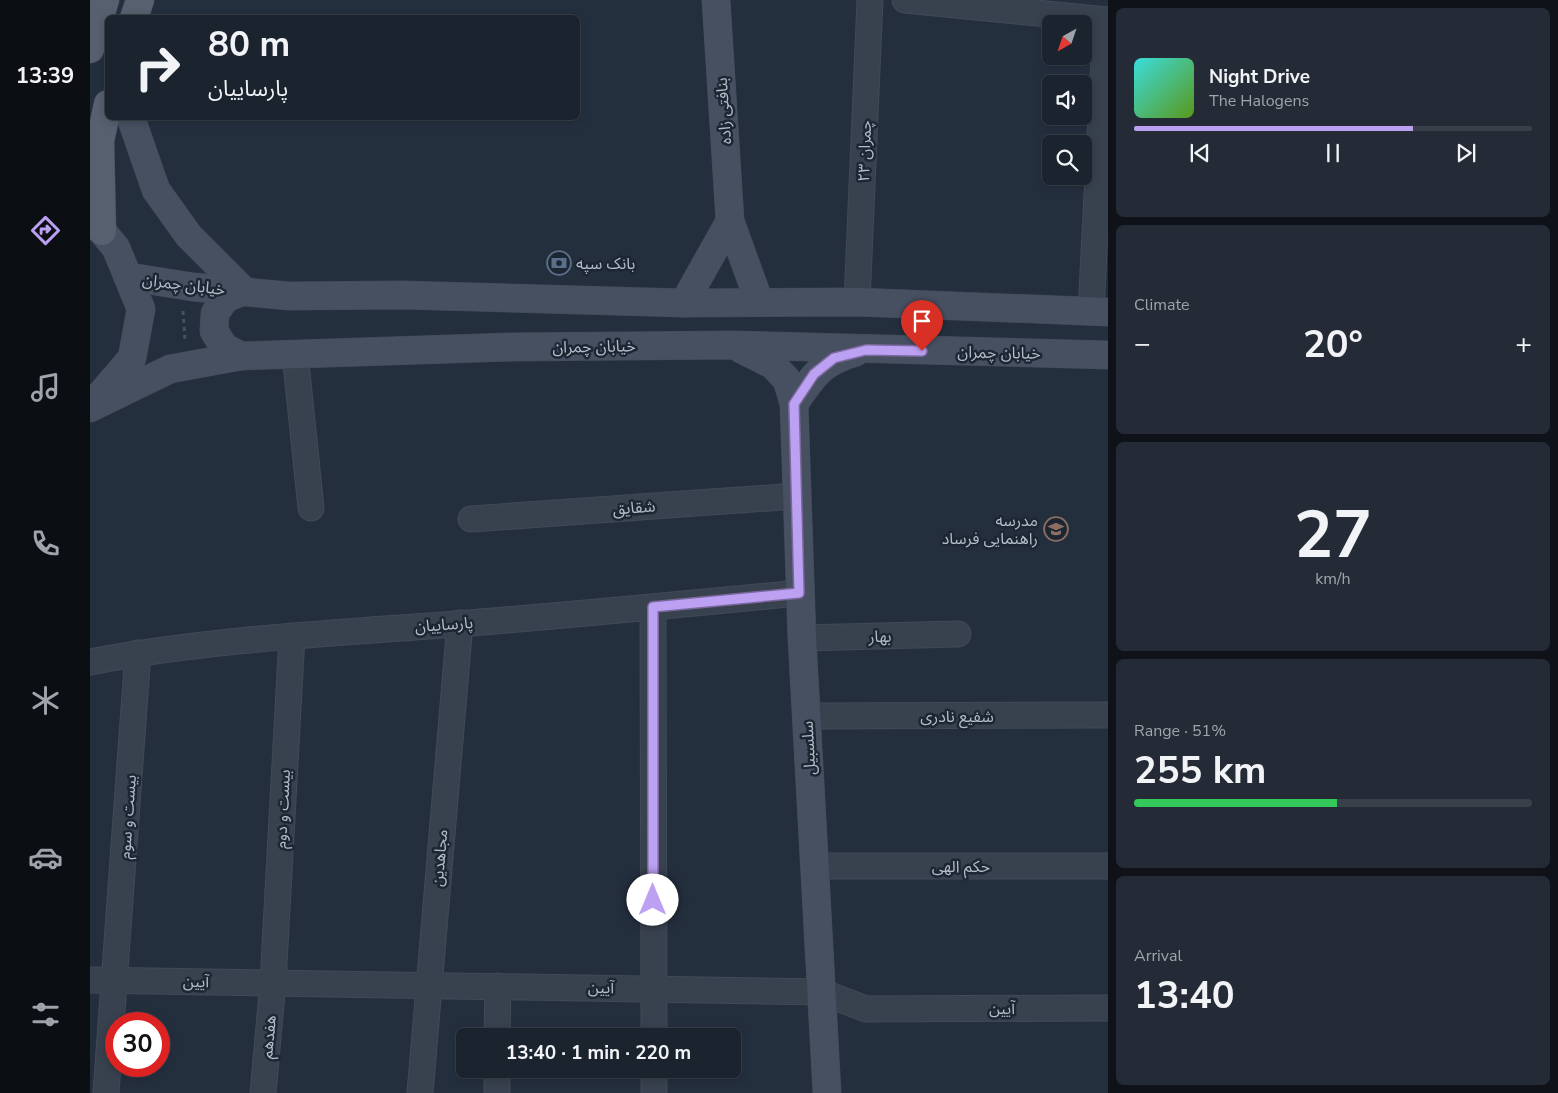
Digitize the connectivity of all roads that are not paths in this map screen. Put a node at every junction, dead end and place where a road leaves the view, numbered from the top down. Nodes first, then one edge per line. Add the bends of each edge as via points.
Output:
1 (105, 0) edge
2 (140, 0) edge
3 (716, 0) edge
4 (870, 0) edge
5 (905, 0) edge
6 (1031, 6) edge
7 (135, 15) edge
8 (1107, 20) edge
9 (90, 49) edge
10 (101, 116) edge
11 (132, 120) edge
12 (730, 221) junction
13 (96, 226) edge
14 (130, 277) junction
15 (244, 291) junction
16 (759, 301) junction
17 (858, 302) junction
18 (684, 303) junction
19 (1099, 312) edge
20 (734, 345) junction
21 (866, 350) junction
22 (295, 354) junction
23 (1108, 355) edge
24 (241, 356) junction
25 (794, 404) junction
26 (90, 406) edge
27 (796, 496) junction
28 (311, 508) dead end
29 (472, 519) dead end
30 (799, 593) junction
31 (653, 607) junction
32 (460, 623) junction
33 (958, 634) dead end
34 (292, 636) junction
35 (802, 638) junction
36 (138, 653) junction
37 (90, 662) edge
38 (1108, 715) edge
39 (807, 716) junction
40 (814, 866) junction
41 (1108, 866) edge
42 (90, 980) edge
43 (115, 980) junction
44 (273, 982) junction
45 (428, 984) junction
46 (498, 986) junction
47 (654, 988) junction
48 (822, 992) junction
49 (1108, 1008) edge
50 (498, 1028) edge
51 (654, 1028) edge
52 (497, 1078) edge
53 (654, 1078) edge
54 (106, 1093) edge
55 (263, 1093) edge
56 (420, 1093) edge
57 (497, 1093) edge
58 (654, 1093) edge
59 (827, 1093) edge

1 - 9 main road
2 - 7 main road
3 - 12 main road, بنافتی زاده
4 - 17 street, چمران ۲۳
5 - 6 street
6 - 8 street
8 - 19 street
10 - 13 main road
11 - 15 main road via 156,190 189,236
12 - 16 main road, بنافتی زاده
12 - 18 main road
13 - 14 main road via 116,248
14 - 15 main road, خیابان چمران
14 - 26 main road via 141,309 132,358
15 - 18 main road, خیابان چمران via 289,296 402,295
15 - 24 main road via 226,298 215,313 214,332 224,348
16 - 17 main road, خیابان چمران
16 - 18 main road, خیابان چمران
17 - 19 main road, خیابان چمران
20 - 21 main road, خیابان چمران
20 - 22 main road, خیابان چمران via 512,347
20 - 25 main road, سلسبیل via 773,365 787,380
21 - 23 main road, خیابان چمران
21 - 25 main road via 834,358 814,374
22 - 24 main road, خیابان چمران
22 - 28 street
24 - 26 main road, خیابان چمران via 170,369
25 - 27 main road, سلسبیل
27 - 29 street, شقایق
27 - 30 main road, سلسبیل
30 - 31 street, پارساییان
30 - 35 main road, سلسبیل
31 - 32 street, پارساییان
31 - 47 street
32 - 34 street, پارساییان
32 - 45 street, مجاهدین
33 - 35 street, بهار
34 - 36 street, پارساییان
34 - 44 street, بیست و دوم
35 - 39 main road, سلسبیل
36 - 37 street, پارساییان
36 - 43 street, بیست و سوم
38 - 39 street, شفیع نادری
39 - 40 main road, سلسبیل
40 - 41 street, حکم الهی
40 - 48 main road, سلسبیل
42 - 43 street, آیین
43 - 44 street, آیین
43 - 54 street, بیست و سوم
44 - 45 street, آیین
44 - 55 street, هفدهم
45 - 46 street, آیین
45 - 56 street, مجاهدین
46 - 47 street, آیین
46 - 50 street
47 - 48 street, آیین
47 - 51 street
48 - 49 street, آیین via 866,1009
48 - 59 main road, سلسبیل
52 - 57 street
53 - 58 street

